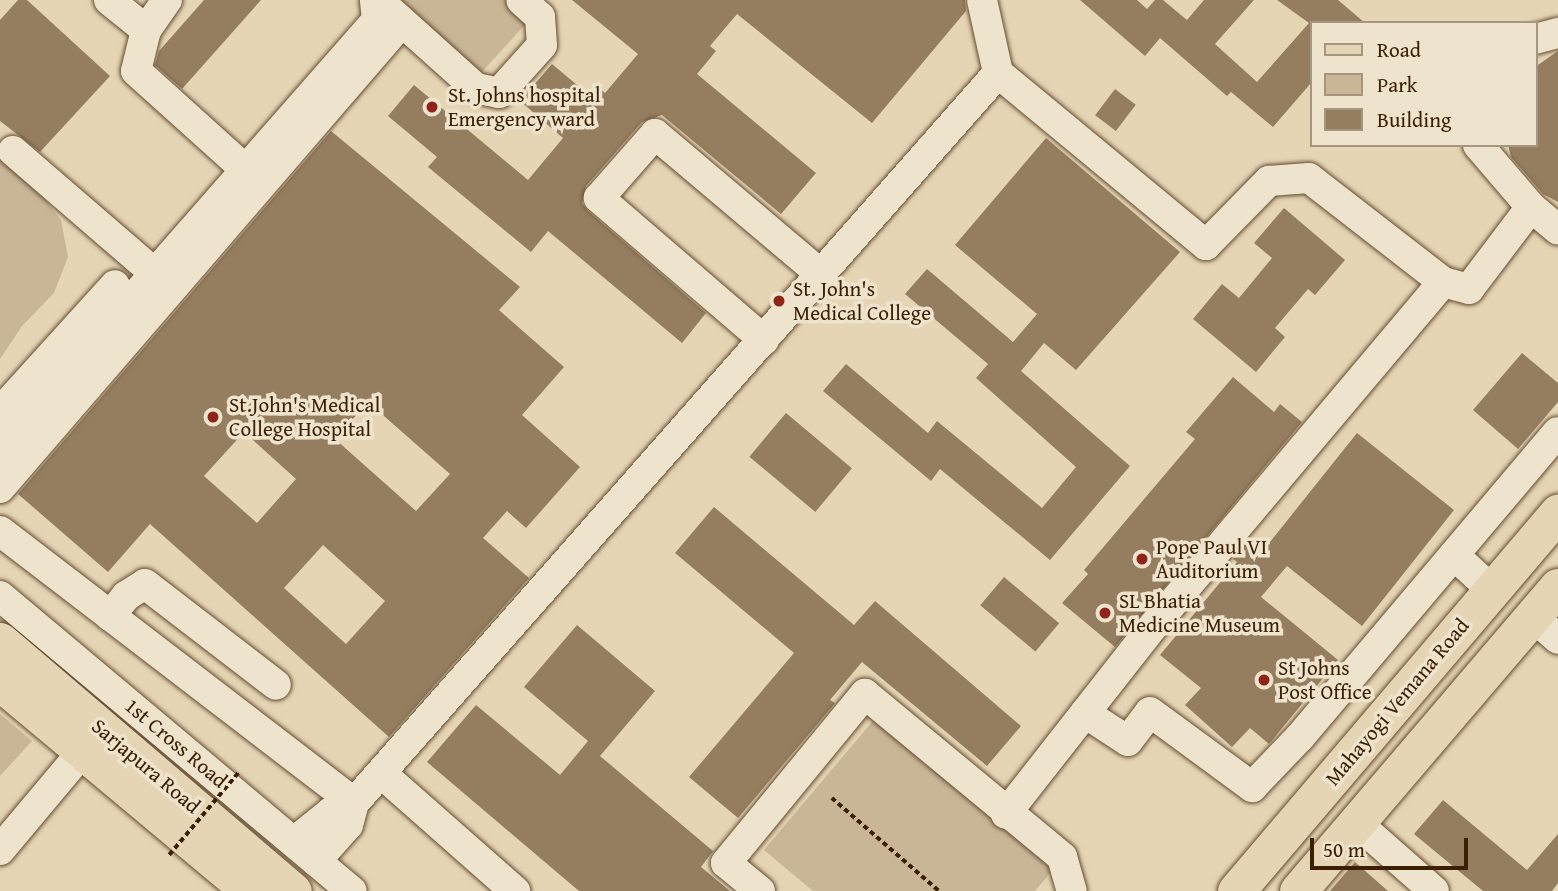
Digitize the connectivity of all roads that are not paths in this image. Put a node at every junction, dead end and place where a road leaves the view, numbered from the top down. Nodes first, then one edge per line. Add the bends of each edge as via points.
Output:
1 (109, 0) edge
2 (167, 0) edge
3 (375, 0) edge
4 (521, 0) edge
5 (982, 0) edge
6 (402, 22) junction
7 (146, 30) junction
8 (1558, 33) edge
9 (1537, 38) edge
10 (998, 73) junction
11 (1480, 147) edge
12 (13, 151) dead end
13 (238, 162) junction
14 (1531, 207) junction
15 (1558, 230) edge
16 (154, 273) junction
17 (822, 275) junction
18 (1443, 282) junction
19 (764, 340) junction
20 (0, 412) edge
21 (1558, 432) edge
22 (0, 450) edge
23 (0, 488) edge
24 (1558, 512) edge
25 (0, 531) edge
26 (1454, 555) junction
27 (1558, 587) edge
28 (1492, 590) junction
29 (0, 596) edge
30 (110, 616) junction
31 (1546, 628) edge
32 (0, 641) edge
33 (0, 682) edge
34 (275, 685) dead end
35 (1085, 713) junction
36 (83, 751) junction
37 (381, 773) junction
38 (353, 805) junction
39 (1006, 814) junction
40 (1358, 824) junction
41 (0, 850) edge
42 (305, 852) junction
43 (250, 891) edge
44 (293, 891) edge
45 (351, 891) edge
46 (515, 891) edge
47 (760, 891) edge
48 (1072, 891) edge
49 (1236, 891) edge
50 (1298, 891) edge
51 (1434, 891) edge

1 - 7 street
2 - 7 street
3 - 6 street
3 - 13 street
4 - 6 street via 540,17 542,45 499,93 476,88
5 - 10 street
6 - 16 street
7 - 13 street via 136,71
8 - 9 street
10 - 17 street
10 - 18 street via 1206,244 1269,181 1309,178
11 - 14 street
12 - 16 street
13 - 16 street
14 - 15 street
14 - 18 street via 1469,289
16 - 20 street
16 - 22 street
16 - 23 street
17 - 19 street
17 - 19 street via 655,134 598,198
18 - 35 street
19 - 37 street
21 - 26 street
24 - 28 main road, Mahayogi Vemana Road
25 - 30 street
26 - 28 street
26 - 35 street via 1252,787 1150,712 1128,741
27 - 31 main road
28 - 49 main road, Mahayogi Vemana Road
29 - 42 street, 1st Cross Road
30 - 34 street via 126,596 145,583
30 - 38 street
31 - 40 main road
32 - 44 main road, Sarjapura Road
33 - 36 main road, Sarjapura Road
35 - 39 street
36 - 41 street
36 - 43 main road, Sarjapura Road
37 - 38 street
37 - 46 street
38 - 42 street via 331,812
39 - 47 street via 865,694 726,863
39 - 48 street via 1062,857
40 - 50 main road
40 - 51 street
42 - 45 street, 1st Cross Road

